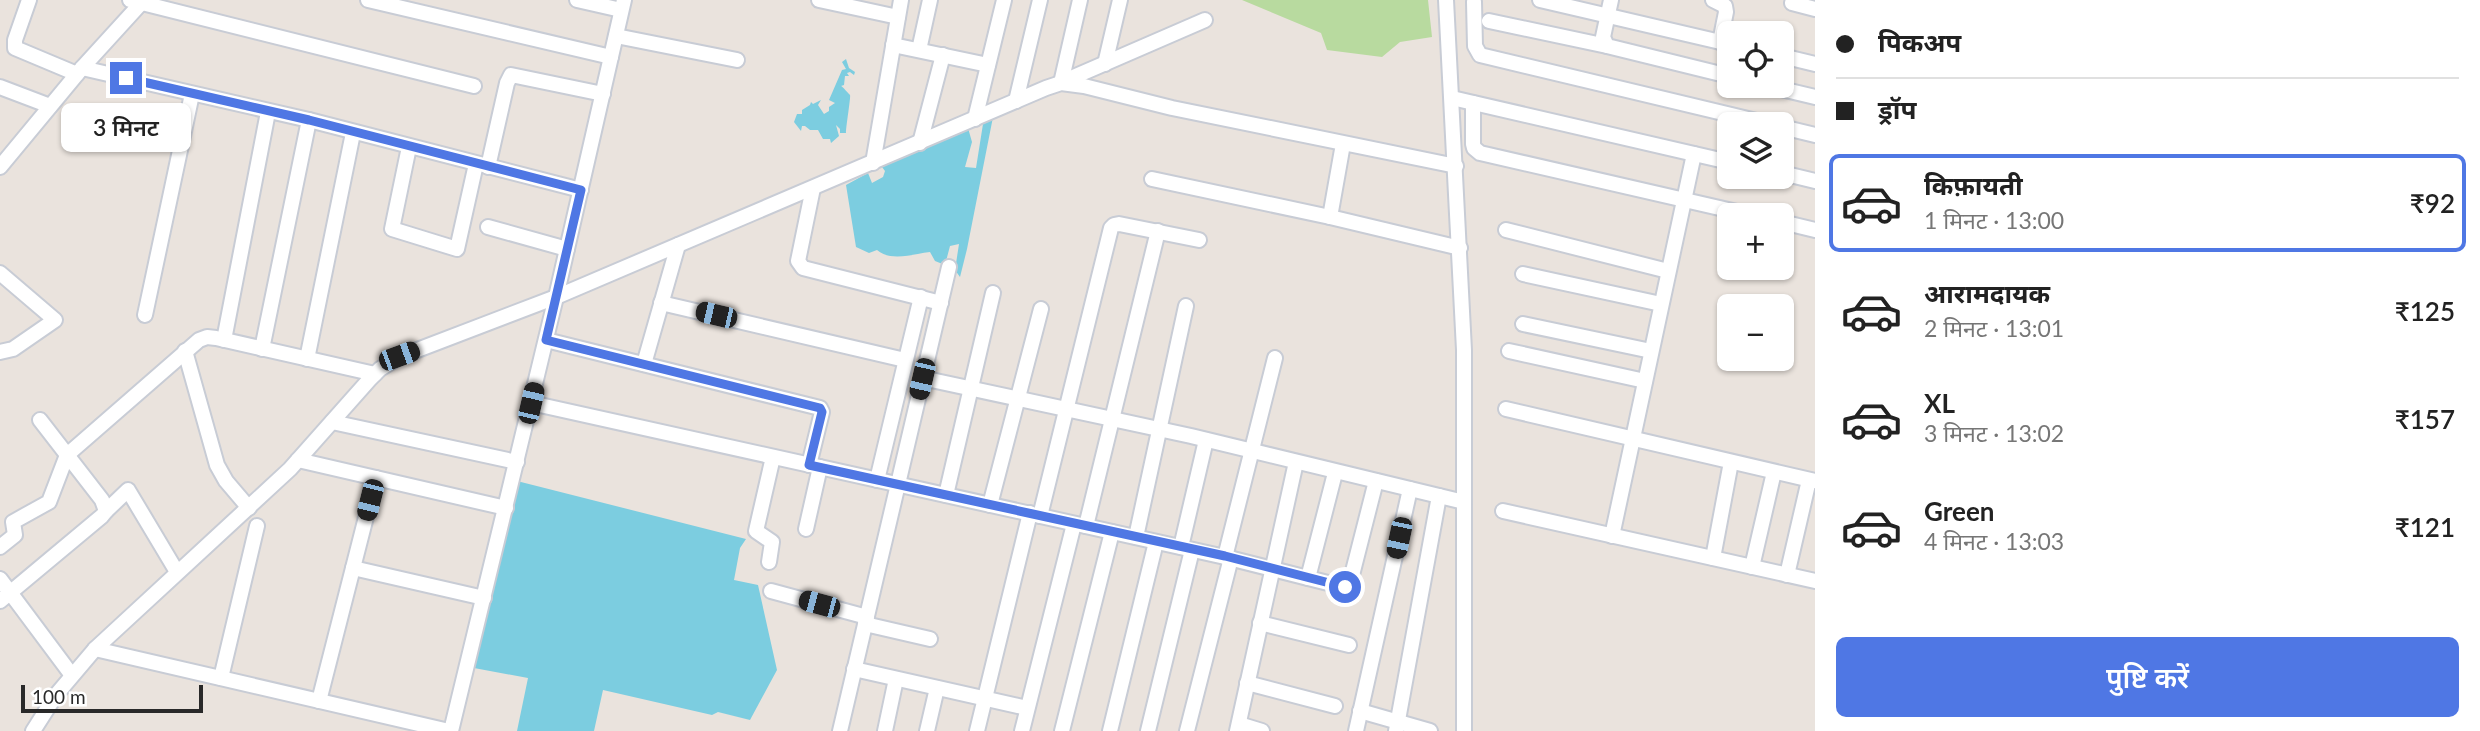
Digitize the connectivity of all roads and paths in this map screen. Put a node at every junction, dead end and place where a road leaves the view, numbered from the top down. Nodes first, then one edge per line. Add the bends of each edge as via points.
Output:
1 (29, 0) edge
2 (368, 0) edge
3 (577, 0) edge
4 (819, 0) edge
5 (901, 0) edge
6 (930, 0) edge
7 (1004, 0) edge
8 (1040, 0) edge
9 (1080, 0) edge
10 (1120, 0) edge
11 (1446, 0) edge
12 (1541, 0) edge
13 (1611, 0) edge
14 (1713, 0) edge
15 (138, 1) edge
16 (1788, 1) edge
17 (1474, 2) edge
18 (623, 5) edge
19 (1815, 9) edge
20 (1608, 16) junction
21 (898, 17) junction
22 (1205, 20) dead end
23 (1489, 21) dead end
24 (1725, 21) edge
25 (616, 36) junction
26 (1717, 41) edge
27 (893, 45) junction
28 (1606, 46) junction
29 (919, 50) junction
30 (943, 55) junction
31 (611, 57) junction
32 (1794, 59) edge
33 (737, 60) dead end
34 (1105, 64) junction
35 (1815, 64) edge
36 (988, 65) junction
37 (79, 71) junction
38 (1717, 73) edge
39 (1061, 83) junction
40 (474, 86) dead end
41 (0, 87) edge
42 (1794, 92) edge
43 (192, 94) junction
44 (603, 94) junction
45 (1815, 97) edge
46 (1016, 101) junction
47 (1463, 101) junction
48 (50, 106) junction
49 (268, 112) junction
50 (1719, 112) edge
51 (975, 119) junction
52 (309, 120) junction
53 (1794, 130) edge
54 (353, 133) junction
55 (1815, 135) edge
56 (920, 142) junction
57 (1343, 144) junction
58 (409, 147) junction
59 (5, 153) edge
60 (1694, 154) junction
61 (1717, 159) edge
62 (873, 163) junction
63 (482, 166) junction
64 (1456, 166) junction
65 (0, 167) edge
66 (1794, 176) edge
67 (1152, 179) dead end
68 (1815, 181) edge
69 (813, 188) junction
70 (581, 190) junction
71 (1683, 200) junction
72 (1717, 208) edge
73 (1330, 217) junction
74 (1794, 225) edge
75 (488, 227) dead end
76 (1506, 229) dead end
77 (1815, 230) edge
78 (1158, 231) junction
79 (1199, 240) dead end
80 (678, 245) junction
81 (1460, 248) junction
82 (567, 249) junction
83 (949, 267) dead end
84 (1668, 271) junction
85 (0, 273) edge
86 (1523, 274) dead end
87 (993, 293) dead end
88 (556, 297) junction
89 (921, 297) junction
90 (662, 303) junction
91 (941, 303) junction
92 (1661, 304) junction
93 (1186, 306) dead end
94 (1041, 309) dead end
95 (145, 315) dead end
96 (1523, 324) dead end
97 (224, 340) junction
98 (546, 340) junction
99 (262, 349) junction
100 (185, 351) junction
101 (1509, 351) dead end
102 (1651, 351) junction
103 (0, 352) edge
104 (1275, 358) dead end
105 (307, 359) junction
106 (905, 360) junction
107 (644, 364) junction
108 (375, 374) junction
109 (922, 379) junction
110 (1645, 381) junction
111 (972, 389) junction
112 (1019, 400) junction
113 (531, 403) junction
114 (1506, 409) dead end
115 (1067, 410) junction
116 (1110, 419) junction
117 (40, 420) dead end
118 (332, 422) junction
119 (1158, 430) junction
120 (1206, 440) junction
121 (1633, 440) junction
122 (1253, 451) junction
123 (67, 455) junction
124 (773, 457) junction
125 (298, 460) junction
126 (1296, 462) junction
127 (1731, 462) junction
128 (517, 463) junction
129 (815, 466) junction
130 (1335, 472) junction
131 (1774, 472) junction
132 (376, 478) junction
133 (877, 480) junction
134 (1376, 481) junction
135 (1812, 481) edge
136 (897, 484) junction
137 (1410, 489) junction
138 (946, 495) junction
139 (1439, 496) junction
140 (1464, 502) junction
141 (990, 505) junction
142 (249, 508) junction
143 (506, 508) junction
144 (106, 511) junction
145 (1503, 511) dead end
146 (1035, 515) junction
147 (1080, 525) junction
148 (257, 526) dead end
149 (806, 529) dead end
150 (1112, 532) junction
151 (1612, 536) junction
152 (1136, 537) junction
153 (1156, 542) junction
154 (0, 547) edge
155 (1187, 548) junction
156 (1228, 557) junction
157 (1713, 558) junction
158 (769, 562) dead end
159 (1752, 567) junction
160 (353, 568) junction
161 (1272, 569) junction
162 (177, 572) junction
163 (1787, 575) junction
164 (1308, 578) junction
165 (0, 579) edge
166 (1815, 582) edge
167 (771, 591) dead end
168 (5, 597) edge
169 (484, 598) junction
170 (866, 620) junction
171 (1260, 624) junction
172 (930, 639) dead end
173 (1349, 645) dead end
174 (95, 649) junction
175 (854, 669) junction
176 (71, 674) junction
177 (221, 678) junction
178 (896, 679) junction
179 (1247, 683) junction
180 (937, 688) junction
181 (985, 699) junction
182 (319, 701) junction
183 (1335, 706) dead end
184 (1027, 708) junction
185 (1360, 711) junction
186 (1397, 726) edge
187 (1238, 728) edge
188 (33, 731) edge
189 (450, 731) edge
190 (840, 731) edge
191 (885, 731) edge
192 (927, 731) edge
193 (977, 731) edge
194 (1022, 731) edge
195 (1062, 731) edge
196 (1110, 731) edge
197 (1148, 731) edge
198 (1187, 731) edge
199 (1262, 731) edge
200 (1356, 731) edge
201 (1430, 731) edge
202 (1464, 731) edge

1 - 37 street via 15,48
2 - 31 street
3 - 18 street
4 - 21 street
5 - 21 street
6 - 29 street
7 - 36 street
8 - 46 street
9 - 39 street
10 - 34 street
11 - 47 street
12 - 20 street
13 - 20 street
14 - 24 street via 1726,6
15 - 37 street
15 - 40 street
16 - 19 street
17 - 50 street via 1475,46 1480,55
18 - 25 street
20 - 26 street
20 - 28 street via 1603,37
21 - 27 street
22 - 34 street
23 - 28 street
25 - 31 street
25 - 33 street
27 - 29 street
27 - 62 street
28 - 38 street
29 - 30 street
30 - 36 street
30 - 56 street
31 - 44 street
32 - 35 street
34 - 39 street
36 - 51 street
37 - 43 street
37 - 48 street
39 - 46 street
39 - 57 street
41 - 48 street
42 - 45 street
43 - 49 street
43 - 95 street
44 - 63 street via 511,75
44 - 70 street
46 - 51 street
47 - 60 street
47 - 64 street
47 - 71 street via 1479,153
48 - 59 street
49 - 52 street
49 - 97 street
51 - 56 street
52 - 54 street
52 - 99 street
53 - 55 street
54 - 58 street
54 - 105 street
56 - 62 street
57 - 64 street
57 - 73 street
58 - 63 street
58 - 63 street via 393,229 457,248
59 - 65 street
60 - 61 street
60 - 71 street
62 - 69 street
63 - 70 street
64 - 81 street
66 - 68 street
67 - 73 street
69 - 80 street
69 - 89 street via 800,265
70 - 82 street
71 - 72 street
71 - 84 street
73 - 81 street
74 - 77 street
75 - 82 street
76 - 84 street
78 - 79 street
78 - 115 street via 1119,224 1111,228
78 - 116 street
80 - 88 street
80 - 90 street
81 - 140 street
82 - 88 street
83 - 91 street
84 - 92 street
85 - 103 street via 55,320 13,349
86 - 92 street
87 - 111 street
88 - 98 street
88 - 108 street via 399,356
89 - 91 street
89 - 106 street
90 - 106 street
90 - 107 street
91 - 109 street
92 - 102 street
93 - 119 street
94 - 112 street
96 - 102 street
97 - 99 street
97 - 100 street via 207,337
98 - 107 street
98 - 113 street
99 - 105 street
100 - 123 street
100 - 142 street via 217,465
101 - 110 street
102 - 110 street
104 - 122 street
105 - 108 street
106 - 133 street
107 - 129 street via 820,408
108 - 118 street
109 - 111 street
109 - 136 street
110 - 121 street
111 - 112 street
111 - 138 street
112 - 115 street
112 - 141 street
113 - 124 street
113 - 128 street
114 - 121 street
115 - 116 street
115 - 146 street
116 - 119 street
116 - 147 street
117 - 123 street
118 - 125 street
118 - 128 street
119 - 120 street
119 - 152 street
120 - 122 street
120 - 155 street
121 - 127 street
121 - 151 street
122 - 126 street
122 - 156 street
123 - 144 street
123 - 154 street via 49,502 13,522 15,535
124 - 129 street
124 - 158 street via 756,531 772,542
125 - 132 street
125 - 142 street
126 - 130 street
126 - 161 street
127 - 131 street
127 - 157 street
128 - 143 street
129 - 133 street
129 - 149 street
130 - 134 street
130 - 164 street
131 - 135 street
131 - 159 street
132 - 143 street
132 - 160 street
133 - 136 street
134 - 137 street
134 - 164 street via 1350,583 1345,587
135 - 163 street
136 - 138 street
136 - 170 street
137 - 139 street
137 - 185 street
138 - 141 street
139 - 140 street
139 - 186 street
140 - 202 street
141 - 146 street
142 - 162 street
143 - 169 street
144 - 162 street via 128,490
144 - 168 street
145 - 151 street
146 - 147 street
146 - 181 street
147 - 150 street
147 - 184 street
148 - 177 street
150 - 152 street
150 - 195 street
151 - 157 street
152 - 153 street
153 - 155 street
153 - 196 street
155 - 156 street
155 - 197 street
156 - 161 street
156 - 198 street
157 - 159 street
159 - 163 street
160 - 169 street
160 - 182 street
161 - 164 street
161 - 171 street
162 - 174 street
163 - 166 street
165 - 168 street
167 - 170 street
168 - 176 street
169 - 189 street
170 - 172 street
170 - 175 street
171 - 173 street
171 - 179 street
174 - 176 street
174 - 177 street
175 - 178 street
175 - 190 street
176 - 188 street
177 - 182 street
178 - 180 street
178 - 191 street
179 - 183 street
179 - 187 street
180 - 181 street
180 - 192 street
181 - 184 street
181 - 193 street
182 - 189 street
184 - 194 street
185 - 186 street
185 - 200 street
186 - 201 street
187 - 199 street

